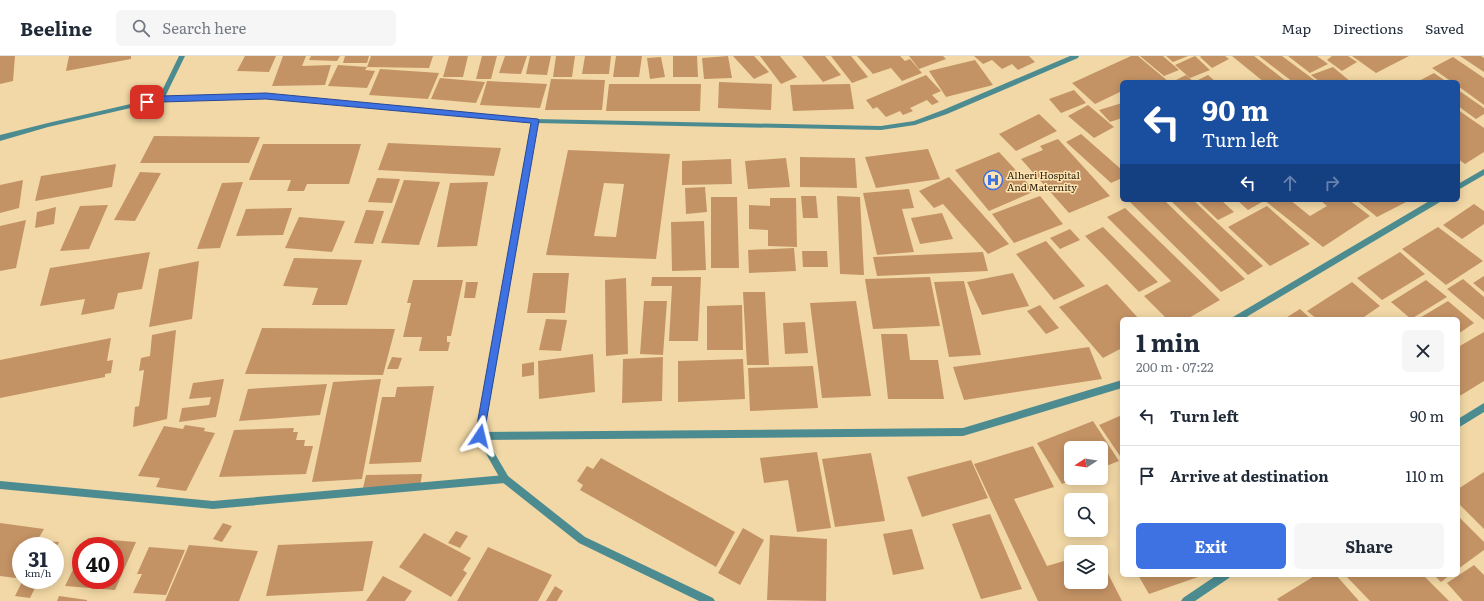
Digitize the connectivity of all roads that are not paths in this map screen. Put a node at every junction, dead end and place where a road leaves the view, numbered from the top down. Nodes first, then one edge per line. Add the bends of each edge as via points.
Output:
1 (182, 56) edge
2 (1076, 56) edge
3 (161, 99) junction
4 (535, 120) junction
5 (0, 138) edge
6 (1484, 172) edge
7 (1460, 186) edge
8 (1434, 202) edge
9 (1239, 317) edge
10 (1120, 385) edge
11 (1484, 407) edge
12 (1460, 423) edge
13 (480, 436) junction
14 (505, 479) junction
15 (0, 485) edge
16 (1223, 577) edge
17 (710, 601) edge
18 (1186, 601) edge

1 - 3 street
2 - 4 street via 945,112 915,123 881,128
3 - 4 street via 266,96
3 - 5 street via 48,124
4 - 13 street
6 - 7 street
8 - 9 street
10 - 13 street via 963,432
11 - 12 street
13 - 14 street
14 - 15 street via 213,505
14 - 17 street via 582,540
16 - 18 street

